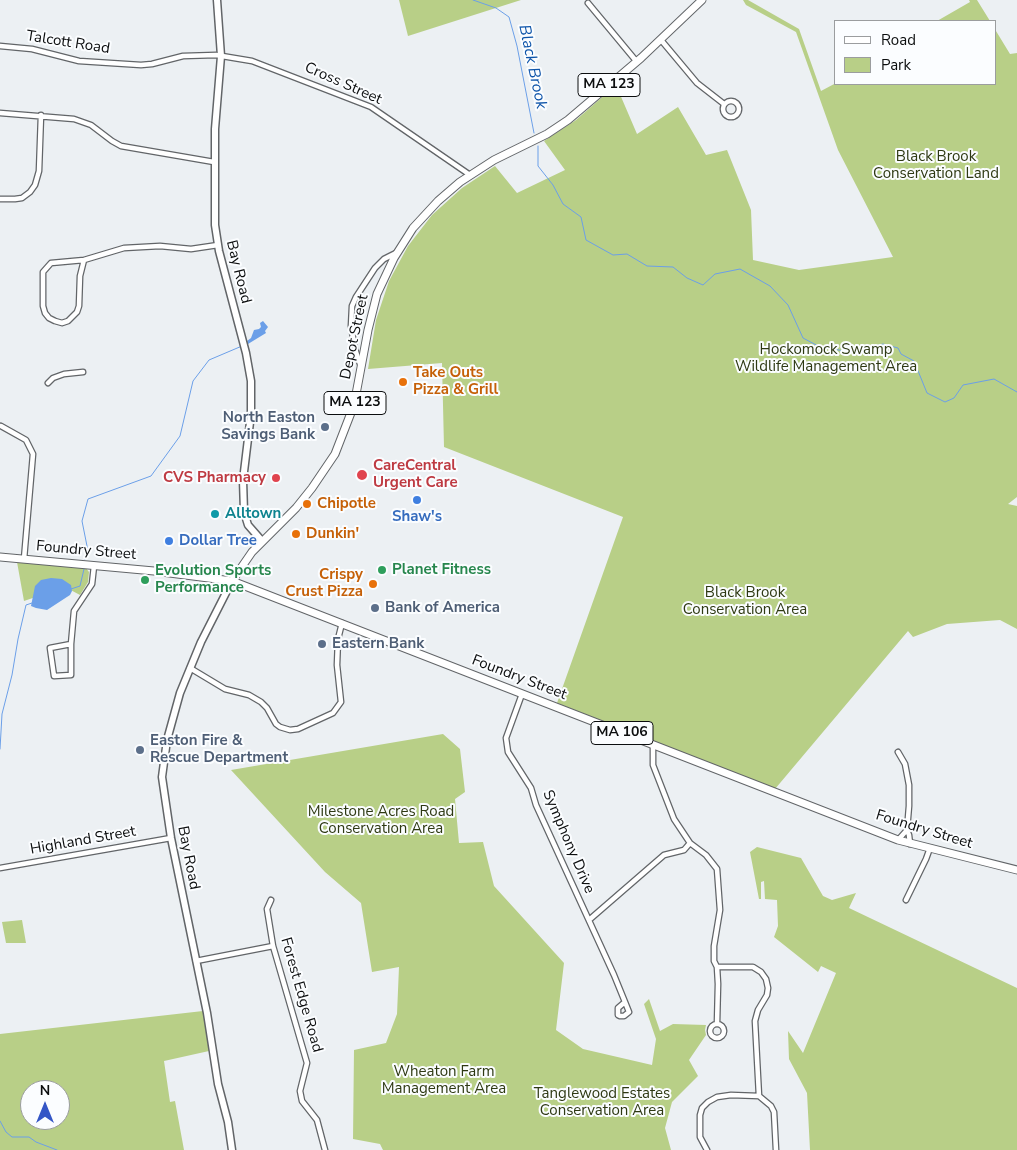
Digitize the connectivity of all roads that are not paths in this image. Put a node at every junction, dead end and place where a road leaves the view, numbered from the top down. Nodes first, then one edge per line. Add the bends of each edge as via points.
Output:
1 (218, 0) edge
2 (702, 0) edge
3 (588, 3) dead end
4 (661, 40) junction
5 (0, 46) edge
6 (221, 56) junction
7 (637, 62) junction
8 (724, 104) dead end
9 (0, 113) edge
10 (41, 116) junction
11 (214, 162) junction
12 (470, 175) junction
13 (0, 200) edge
14 (218, 245) junction
15 (397, 253) junction
16 (84, 260) junction
17 (362, 370) junction
18 (83, 372) dead end
19 (48, 382) dead end
20 (1, 426) dead end
21 (262, 541) junction
22 (0, 557) edge
23 (24, 559) junction
24 (94, 566) junction
25 (232, 581) junction
26 (342, 623) junction
27 (71, 644) junction
28 (190, 668) junction
29 (522, 694) junction
30 (653, 745) junction
31 (898, 752) dead end
32 (907, 830) junction
33 (171, 838) junction
34 (898, 840) junction
35 (690, 843) junction
36 (910, 844) junction
37 (930, 848) junction
38 (0, 868) edge
39 (1017, 870) edge
40 (272, 900) dead end
41 (906, 900) dead end
42 (588, 920) junction
43 (273, 946) junction
44 (196, 961) junction
45 (717, 967) junction
46 (625, 1002) dead end
47 (718, 1024) dead end
48 (760, 1096) junction
49 (232, 1150) edge
50 (325, 1150) edge
51 (707, 1150) edge
52 (776, 1150) edge

1 - 6 main road, Bay Road
2 - 4 main road, Depot Street / MA 123
3 - 7 street
4 - 7 main road, Depot Street / MA 123
4 - 8 street via 697,83
5 - 6 street, Talcott Road via 32,48 79,60 140,65 179,57
6 - 11 main road, Bay Road
6 - 12 street, Cross Street via 260,64 367,105
7 - 12 main road, Depot Street / MA 123 via 553,131
9 - 10 street
10 - 11 street via 83,121 121,146
10 - 13 street via 35,185 22,198
11 - 14 main road, Bay Road
12 - 15 main road, Depot Street / MA 123 via 433,206
14 - 16 street via 191,249 160,246 124,248
14 - 21 main road, Bay Road via 252,381 244,512 248,525
15 - 17 main road, Depot Street / MA 123 via 374,303
15 - 17 street via 375,268 352,306 351,326
16 - 16 street via 51,263 43,272 43,306 45,313 55,322 68,321 78,312
17 - 21 main road, Depot Street / MA 123 via 351,415 331,462 304,499
18 - 19 street via 64,374
20 - 23 street via 26,440 33,454
21 - 25 main road, Depot Street / MA 123
22 - 23 main road, Foundry Street / MA 106
23 - 24 main road, Foundry Street / MA 106
24 - 25 main road, Foundry Street / MA 106
24 - 27 street via 92,584 74,611
25 - 26 main road, Foundry Street / MA 106
25 - 28 main road, Bay Road
26 - 28 street via 337,664 342,702 333,713 298,729 280,727 259,700 225,689
26 - 29 main road, Foundry Street / MA 106
27 - 27 street via 50,648 54,676 71,675
28 - 33 main road, Bay Road via 175,708 162,766 162,788
29 - 30 main road, Foundry Street / MA 106
29 - 42 street, Symphony Drive via 506,738 508,752 532,788 536,805
30 - 34 main road, Foundry Street / MA 106
30 - 35 street via 652,765 674,819
31 - 32 street via 905,764 909,785
32 - 34 street
32 - 36 street
33 - 38 street, Highland Street
33 - 44 main road, Bay Road
34 - 36 main road, Foundry Street / MA 106
35 - 42 street via 684,850 664,855
35 - 45 street via 717,869 720,910 714,961
36 - 37 main road, Foundry Street / MA 106
37 - 39 main road, Foundry Street / MA 106
37 - 41 street
40 - 43 street, Forest Edge Road via 267,910
42 - 46 street, Symphony Drive
43 - 44 street
43 - 50 street, Forest Edge Road via 307,1063 300,1091 302,1101 317,1120
44 - 49 main road, Bay Road
45 - 47 street
45 - 48 street via 753,967 766,979 767,995 755,1021
48 - 51 street via 718,1097 702,1108 700,1137
48 - 52 street via 774,1112

